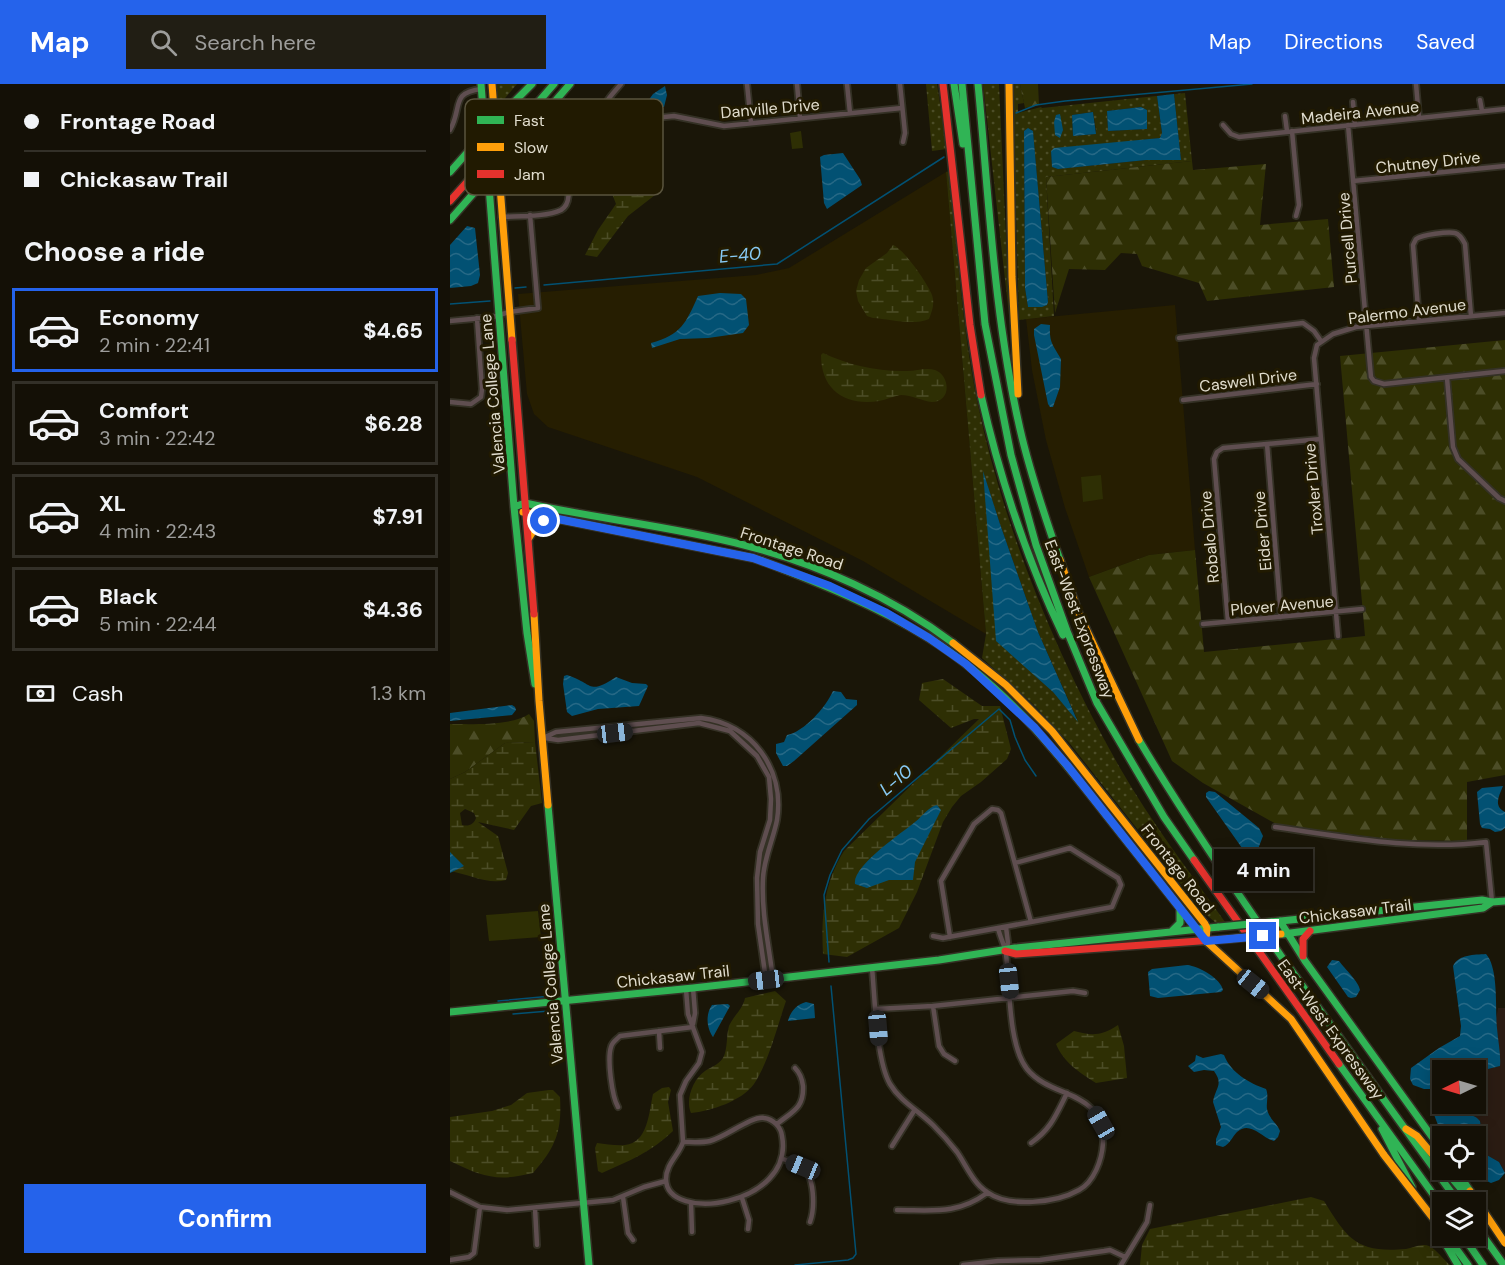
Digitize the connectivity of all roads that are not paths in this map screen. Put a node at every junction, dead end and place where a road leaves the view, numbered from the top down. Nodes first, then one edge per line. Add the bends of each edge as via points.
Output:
1 (492, 84) edge
2 (530, 84) edge
3 (554, 84) edge
4 (570, 84) edge
5 (621, 84) edge
6 (747, 84) edge
7 (797, 84) edge
8 (847, 84) edge
9 (900, 84) edge
10 (943, 84) edge
11 (954, 84) edge
12 (962, 84) edge
13 (978, 84) edge
14 (1004, 84) edge
15 (1009, 84) edge
16 (1416, 84) edge
17 (481, 87) edge
18 (493, 99) edge
19 (519, 99) edge
20 (541, 99) edge
21 (557, 99) edge
22 (608, 99) edge
23 (1480, 100) dead end
24 (1353, 102) dead end
25 (902, 108) junction
26 (1505, 109) edge
27 (1482, 111) junction
28 (850, 113) junction
29 (1285, 116) dead end
30 (663, 117) edge
31 (800, 118) junction
32 (1419, 118) junction
33 (751, 123) junction
34 (1355, 124) junction
35 (1223, 125) dead end
36 (1348, 125) junction
37 (450, 130) edge
38 (1290, 131) junction
39 (903, 142) dead end
40 (465, 155) edge
41 (1505, 166) edge
42 (450, 172) edge
43 (1010, 173) junction
44 (1353, 181) junction
45 (465, 184) edge
46 (472, 195) edge
47 (489, 195) edge
48 (492, 195) edge
49 (500, 195) edge
50 (568, 195) edge
51 (450, 201) edge
52 (530, 215) junction
53 (1296, 216) dead end
54 (501, 217) junction
55 (450, 220) edge
56 (976, 231) junction
57 (509, 312) junction
58 (1505, 313) edge
59 (499, 316) junction
60 (1471, 316) junction
61 (477, 318) junction
62 (450, 321) edge
63 (1419, 321) junction
64 (1367, 326) junction
65 (1179, 338) dead end
66 (1321, 341) junction
67 (1505, 371) edge
68 (1447, 378) junction
69 (1317, 384) junction
70 (1182, 400) dead end
71 (450, 402) edge
72 (1020, 428) junction
73 (1321, 440) junction
74 (1267, 444) junction
75 (1505, 501) edge
76 (525, 503) junction
77 (514, 507) junction
78 (526, 513) junction
79 (558, 519) junction
80 (529, 538) junction
81 (1362, 609) dead end
82 (1336, 612) junction
83 (1281, 617) junction
84 (1228, 621) junction
85 (1203, 624) dead end
86 (1338, 636) dead end
87 (539, 701) junction
88 (1097, 703) junction
89 (543, 738) junction
90 (1275, 827) dead end
91 (1015, 863) junction
92 (1505, 901) edge
93 (1492, 902) junction
94 (1179, 908) junction
95 (1280, 921) junction
96 (1031, 922) junction
97 (1006, 927) junction
98 (998, 928) junction
99 (1208, 928) junction
100 (1197, 929) junction
101 (1310, 931) junction
102 (1171, 932) junction
103 (1284, 933) junction
104 (933, 936) dead end
105 (950, 937) junction
106 (1206, 941) junction
107 (1005, 951) junction
108 (1304, 959) junction
109 (872, 968) junction
110 (770, 980) junction
111 (689, 989) junction
112 (1085, 993) dead end
113 (1010, 997) junction
114 (565, 1001) junction
115 (933, 1006) junction
116 (876, 1009) junction
117 (450, 1012) edge
118 (693, 1027) junction
119 (659, 1031) junction
120 (660, 1048) dead end
121 (955, 1061) dead end
122 (795, 1068) dead end
123 (1067, 1093) junction
124 (618, 1107) dead end
125 (914, 1111) junction
126 (1376, 1114) junction
127 (1399, 1123) junction
128 (777, 1124) junction
129 (1432, 1137) edge
130 (683, 1142) junction
131 (1031, 1143) dead end
132 (892, 1146) dead end
133 (1432, 1154) edge
134 (783, 1159) junction
135 (1453, 1180) edge
136 (1463, 1180) edge
137 (666, 1181) junction
138 (450, 1192) edge
139 (1451, 1192) edge
140 (1464, 1192) edge
141 (987, 1193) junction
142 (1432, 1193) edge
143 (623, 1197) junction
144 (742, 1198) junction
145 (583, 1203) junction
146 (691, 1203) junction
147 (1150, 1204) dead end
148 (480, 1207) junction
149 (535, 1208) junction
150 (897, 1210) dead end
151 (1432, 1217) edge
152 (1486, 1219) edge
153 (810, 1222) dead end
154 (748, 1228) dead end
155 (692, 1232) dead end
156 (633, 1240) dead end
157 (1486, 1240) edge
158 (1505, 1243) edge
159 (537, 1245) dead end
160 (1455, 1246) edge
161 (1470, 1246) edge
162 (1125, 1257) junction
163 (450, 1260) edge
164 (589, 1265) edge
165 (963, 1265) edge
166 (1122, 1265) edge
167 (1458, 1265) edge
168 (1468, 1265) edge
169 (1483, 1265) edge
170 (1504, 1265) edge

1 - 18 main road, Valencia College Lane
2 - 19 main road, bridge
3 - 20 main road, bridge
4 - 21 main road, bridge
5 - 22 street
6 - 33 street
7 - 31 street
8 - 28 street
9 - 25 street
10 - 88 main road via 975,360 997,461 1024,545
11 - 56 main road
12 - 56 main road, East-West Expressway
13 - 72 main road, East-West Expressway via 999,307
14 - 43 main road
15 - 43 main road
16 - 32 street
17 - 37 street via 458,95
23 - 27 street
24 - 34 street
25 - 28 street, Danville Drive
25 - 39 street
26 - 27 street, Madeira Avenue
27 - 32 street, Madeira Avenue
28 - 31 street, Danville Drive
29 - 38 street
30 - 33 street, Danville Drive via 724,126
31 - 33 street, Danville Drive
32 - 34 street, Madeira Avenue
34 - 36 street, Madeira Avenue
35 - 38 street, Madeira Avenue via 1239,137
36 - 38 street, Madeira Avenue
36 - 44 street, Purcell Drive
38 - 53 street via 1299,205
40 - 42 main road, bridge
41 - 44 street, Chutney Drive
43 - 72 main road
44 - 64 street, Purcell Drive
45 - 51 main road, bridge
46 - 55 main road, bridge
47 - 59 main road, Valencia College Lane
48 - 54 main road via 495,212
49 - 54 main road, Valencia College Lane
50 - 52 street, Danville Drive via 565,207 558,211
52 - 54 street, Danville Drive
52 - 57 street via 538,308
54 - 57 main road, Valencia College Lane
56 - 88 main road, East-West Expressway via 985,324 1011,455 1036,545
57 - 59 street
57 - 76 main road, Valencia College Lane
58 - 60 street, Palermo Avenue
59 - 61 street
59 - 77 main road, Valencia College Lane
60 - 63 street, Palermo Avenue
60 - 63 street via 1465,244 1461,237 1455,233 1421,236 1413,245
61 - 62 street
61 - 71 street via 481,397 471,404
63 - 64 street, Palermo Avenue
64 - 66 street, Palermo Avenue via 1345,329
64 - 68 street, Purcell Drive via 1374,381 1384,384
65 - 66 street via 1298,323 1308,326
66 - 69 street, Troxler Drive via 1314,354
67 - 68 street
68 - 75 street via 1455,453
69 - 70 street, Caswell Drive
69 - 73 street, Troxler Drive
72 - 127 main road, East-West Expressway via 1041,506 1079,614 1133,730 1213,858
73 - 74 street
73 - 82 street, Troxler Drive
74 - 83 street, Eider Drive
74 - 84 street, Robalo Drive via 1223,448 1214,459
76 - 77 main road
76 - 78 main road, Valencia College Lane
76 - 99 main road, Frontage Road via 772,552 836,575 918,618 984,667 1035,712
77 - 78 main road, Frontage Road
77 - 87 main road, Valencia College Lane via 532,671
78 - 79 main road, Frontage Road
78 - 80 main road, Valencia College Lane
79 - 80 main road via 537,525
79 - 94 main road, Frontage Road via 753,558 830,586 929,638 966,664 1035,728
80 - 87 main road, Valencia College Lane
81 - 82 street, Plover Avenue
82 - 83 street, Plover Avenue
82 - 86 street, Troxler Drive
83 - 84 street, Plover Avenue
84 - 85 street, Plover Avenue
87 - 89 main road, Valencia College Lane
88 - 126 main road, East-West Expressway via 1164,817
89 - 110 street via 558,740 699,723 730,731 758,756 769,777 771,799 757,878 758,924
89 - 114 main road, Valencia College Lane
90 - 93 street via 1395,843 1443,846 1486,842
91 - 96 street
91 - 96 street via 1070,848 1121,883 1112,907
91 - 105 street via 1001,813 990,809 974,824 942,881
92 - 93 main road, Chickasaw Trail
93 - 95 main road, Chickasaw Trail
93 - 101 main road, Chickasaw Trail via 1483,908
94 - 100 main road, Frontage Road
94 - 102 main road via 1180,923
95 - 99 main road, Chickasaw Trail, bridge
95 - 103 main road
96 - 97 street
97 - 98 street
97 - 107 street
98 - 105 street
98 - 107 street
99 - 100 main road, Chickasaw Trail
99 - 106 main road, Frontage Road
100 - 102 main road, Chickasaw Trail
100 - 106 main road, Frontage Road
101 - 103 main road, Chickasaw Trail
101 - 108 main road via 1303,939
102 - 107 main road, Chickasaw Trail
103 - 106 main road, Chickasaw Trail, bridge
103 - 108 main road
104 - 105 street
106 - 107 main road, Chickasaw Trail via 1016,954
106 - 151 main road, bridge via 1291,1019 1384,1155
107 - 109 main road, Chickasaw Trail
107 - 113 street
108 - 129 main road
109 - 110 main road, Chickasaw Trail
109 - 116 street
110 - 111 main road, Chickasaw Trail
111 - 114 main road, Chickasaw Trail
111 - 118 street via 688,1014
112 - 113 street
113 - 115 street
113 - 123 street via 1021,1060 1034,1077
114 - 117 main road, Chickasaw Trail
114 - 145 main road, Valencia College Lane
115 - 116 street
115 - 121 street via 939,1046
116 - 125 street via 882,1066 891,1085
118 - 119 street
118 - 130 street via 701,1056 681,1095
119 - 120 street
119 - 124 street via 620,1036 612,1043 609,1053
122 - 128 street via 800,1074 803,1099 800,1107
123 - 131 street via 1052,1123
123 - 141 street via 1090,1105 1101,1123 1103,1144 1091,1179 1079,1190 1050,1200 1013,1202
125 - 132 street
125 - 141 street via 933,1125
126 - 142 main road, East-West Expressway
126 - 167 main road via 1407,1179
127 - 133 main road
127 - 139 main road, East-West Expressway
128 - 130 street via 764,1118 749,1120 709,1141
128 - 134 street via 782,1134
130 - 137 street
134 - 144 street via 775,1174
134 - 153 street via 803,1167 811,1180 814,1211
135 - 140 main road
136 - 158 main road, bridge
137 - 143 street
137 - 146 street via 675,1196
138 - 148 street
141 - 150 street via 962,1207
143 - 145 street
143 - 156 street via 628,1233
144 - 146 street
144 - 154 street
145 - 149 street
145 - 164 main road, Valencia College Lane
146 - 155 street
147 - 162 street via 1145,1227
148 - 149 street
148 - 163 street via 474,1253
149 - 159 street
152 - 158 main road
157 - 170 main road
160 - 168 main road
161 - 169 main road
162 - 165 street via 1104,1251
162 - 166 street

